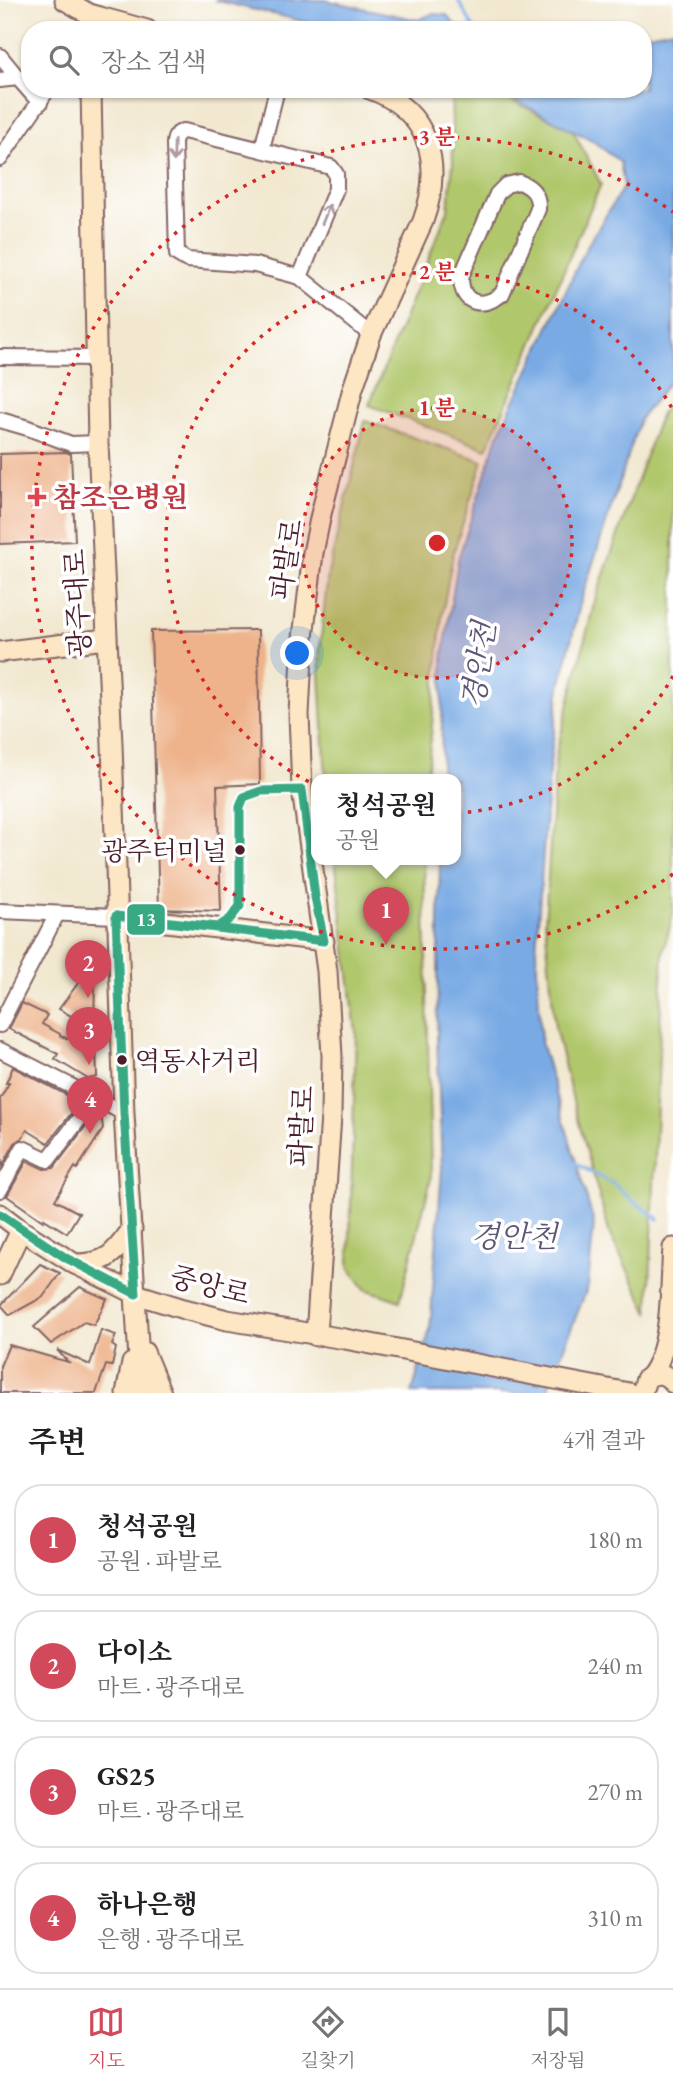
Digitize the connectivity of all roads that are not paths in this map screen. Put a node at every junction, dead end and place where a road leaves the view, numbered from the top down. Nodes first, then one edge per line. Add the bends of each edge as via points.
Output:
1 (65, 0) edge
2 (89, 11) edge
3 (119, 21) edge
4 (0, 56) edge
5 (18, 78) junction
6 (0, 80) edge
7 (21, 81) edge
8 (36, 98) edge
9 (43, 98) edge
10 (91, 98) edge
11 (275, 98) edge
12 (389, 98) edge
13 (40, 103) junction
14 (262, 149) junction
15 (0, 159) edge
16 (497, 194) joint
17 (300, 277) junction
18 (371, 335) junction
19 (0, 357) edge
20 (97, 358) junction
21 (0, 420) edge
22 (97, 443) junction
23 (106, 639) junction
24 (0, 652) edge
25 (311, 859) edge
26 (312, 865) edge
27 (0, 911) edge
28 (57, 914) junction
29 (116, 916) junction
30 (324, 941) junction
31 (0, 1026) edge
32 (0, 1050) edge
33 (96, 1097) junction
34 (124, 1114) junction
35 (0, 1190) edge
36 (1, 1216) edge
37 (132, 1229) junction
38 (21, 1230) junction
39 (673, 1248) edge
40 (75, 1264) junction
41 (0, 1275) edge
42 (136, 1293) junction
43 (137, 1334) junction
44 (316, 1336) junction
45 (669, 1351) edge
46 (673, 1375) edge
47 (673, 1383) edge
48 (633, 1387) edge
49 (126, 1393) edge
50 (141, 1393) edge
51 (161, 1393) edge

1 - 2 street
2 - 3 street
4 - 5 street
5 - 6 street
5 - 7 street
8 - 13 street
9 - 13 street
10 - 20 street, 광주대로
11 - 14 street
12 - 18 street, 파발로 via 410,112 427,142 433,174 423,221
13 - 15 street
17 -> 14 street via 336,189 336,174 323,164
14 -> 17 street via 184,131 175,136 175,248 187,260 255,265
16 - 16 street via 506,185 519,182 530,186 538,209 502,294 491,303 480,304 467,298 461,277
17 - 18 street
18 - 25 street, 파발로 via 324,503 303,638 299,714
19 - 20 street
20 - 22 street, 광주대로
21 - 22 street via 71,444
22 - 23 street, 광주대로
23 - 24 street
23 - 29 street, 광주대로
26 - 30 street, 파발로
27 - 28 street
28 - 29 street
28 - 31 street
29 - 30 street
29 - 34 street, 광주대로
30 - 44 street, 파발로 via 332,1084
32 - 33 street
33 - 34 street
33 - 35 street via 48,1160 23,1148
34 - 37 street, 광주대로
36 - 38 street, 중앙로
37 - 40 street via 107,1259
37 - 42 street, 광주대로
38 - 40 street, 중앙로
38 - 41 street
39 - 45 street
40 - 42 street, 중앙로
42 - 43 street, 광주대로
42 - 44 street, 중앙로 via 227,1320
43 - 49 street
43 - 50 street
43 - 51 street
44 - 48 street, 중앙로 via 597,1385
45 - 46 street
45 - 48 street
47 - 48 street, 중앙로 via 661,1374

